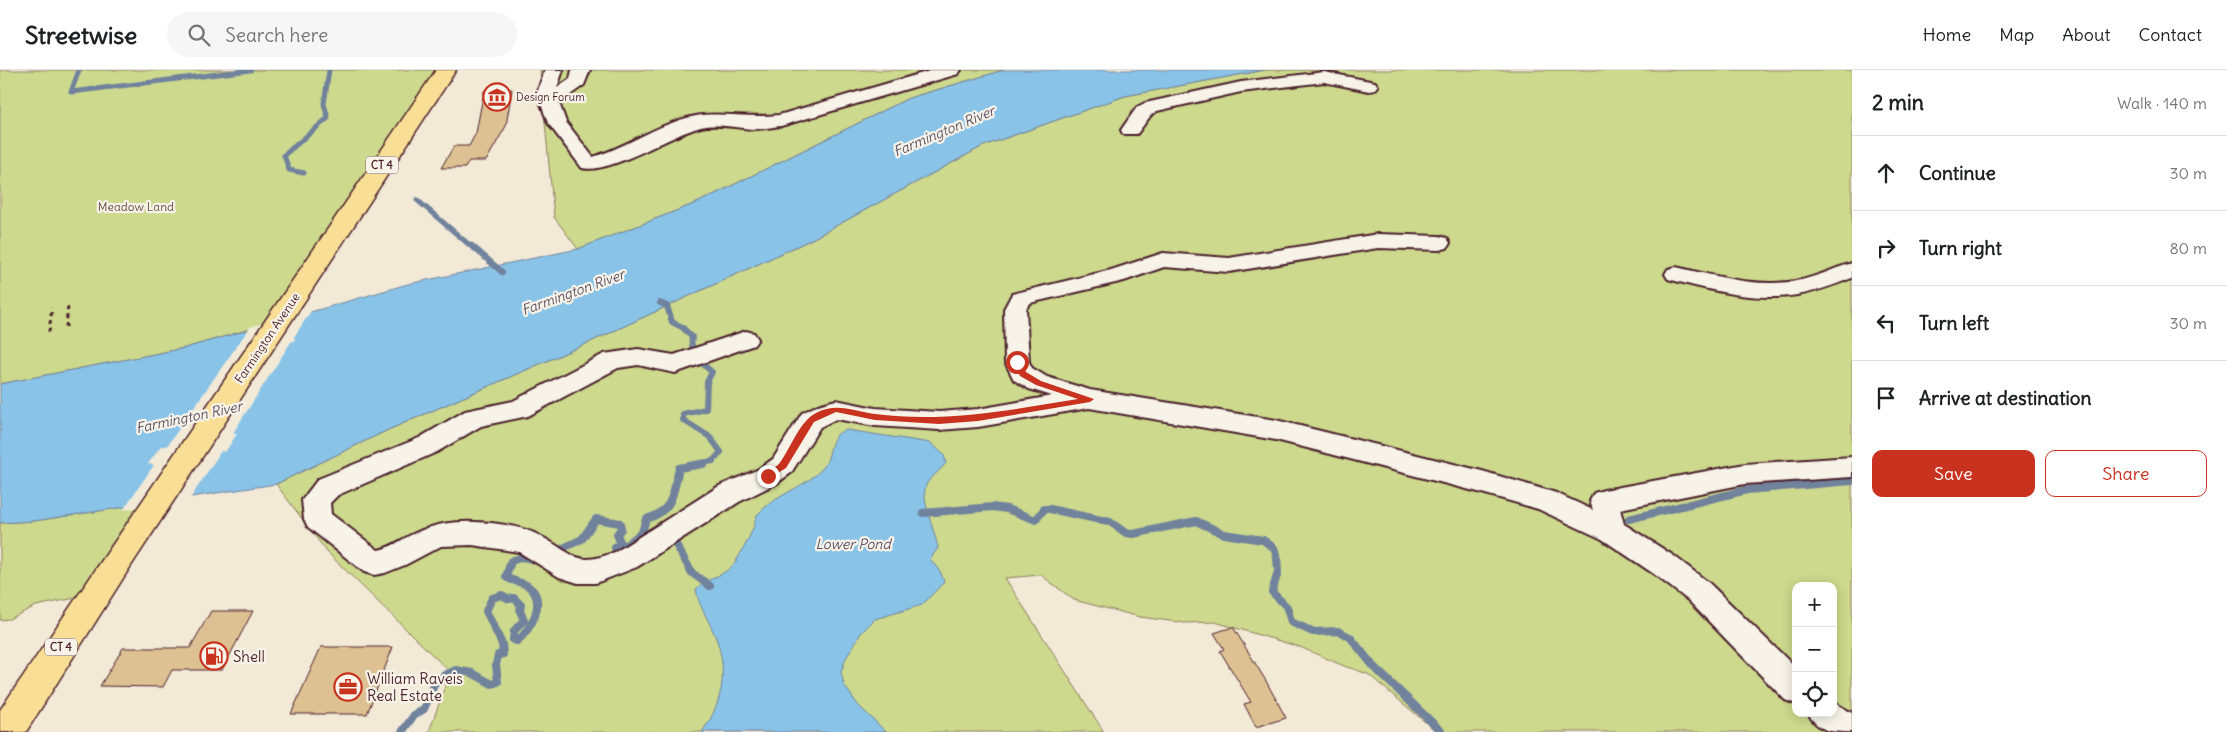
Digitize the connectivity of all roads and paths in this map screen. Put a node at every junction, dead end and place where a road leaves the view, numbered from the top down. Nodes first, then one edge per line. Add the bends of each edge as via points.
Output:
1 (446, 70) edge
2 (554, 70) edge
3 (581, 70) edge
4 (952, 70) edge
5 (1369, 86) dead end
6 (549, 102) junction
7 (1130, 130) dead end
8 (1438, 243) dead end
9 (1852, 270) edge
10 (1676, 274) dead end
11 (68, 305) dead end
12 (52, 308) dead end
13 (66, 328) dead end
14 (49, 332) dead end
15 (746, 339) dead end
16 (1090, 399) junction
17 (1852, 467) edge
18 (1604, 501) junction
19 (1561, 508) junction
20 (1612, 531) junction
21 (1792, 686) edge
22 (1830, 717) edge
23 (7, 722) edge
24 (1852, 731) edge

1 - 23 main road, Farmington Avenue / CT 4
2 - 6 lane via 546,92
3 - 6 lane via 578,80
4 - 6 lane via 781,120 702,121 589,164 557,123
5 - 7 lane via 1324,78 1241,87 1150,107
8 - 16 lane via 1378,241 1233,269 1155,259 1116,276 1020,299 1015,309 1017,362 1023,374 1038,383
9 - 10 lane via 1799,288 1780,290 1738,287
11 - 13 path
12 - 14 path
15 - 16 lane via 675,364 638,357 613,360 519,409 474,418 428,445 328,487 316,500 318,519 374,563 396,558 439,534 454,533 527,542 571,570 590,572 626,560 729,494 768,476 782,466 811,420 827,412 836,409 875,417 939,421 978,418
16 - 19 lane via 1276,430 1482,482
17 - 18 lane via 1745,474
18 - 19 lane
18 - 20 lane
19 - 20 lane
20 - 21 lane via 1699,592
22 - 24 lane

